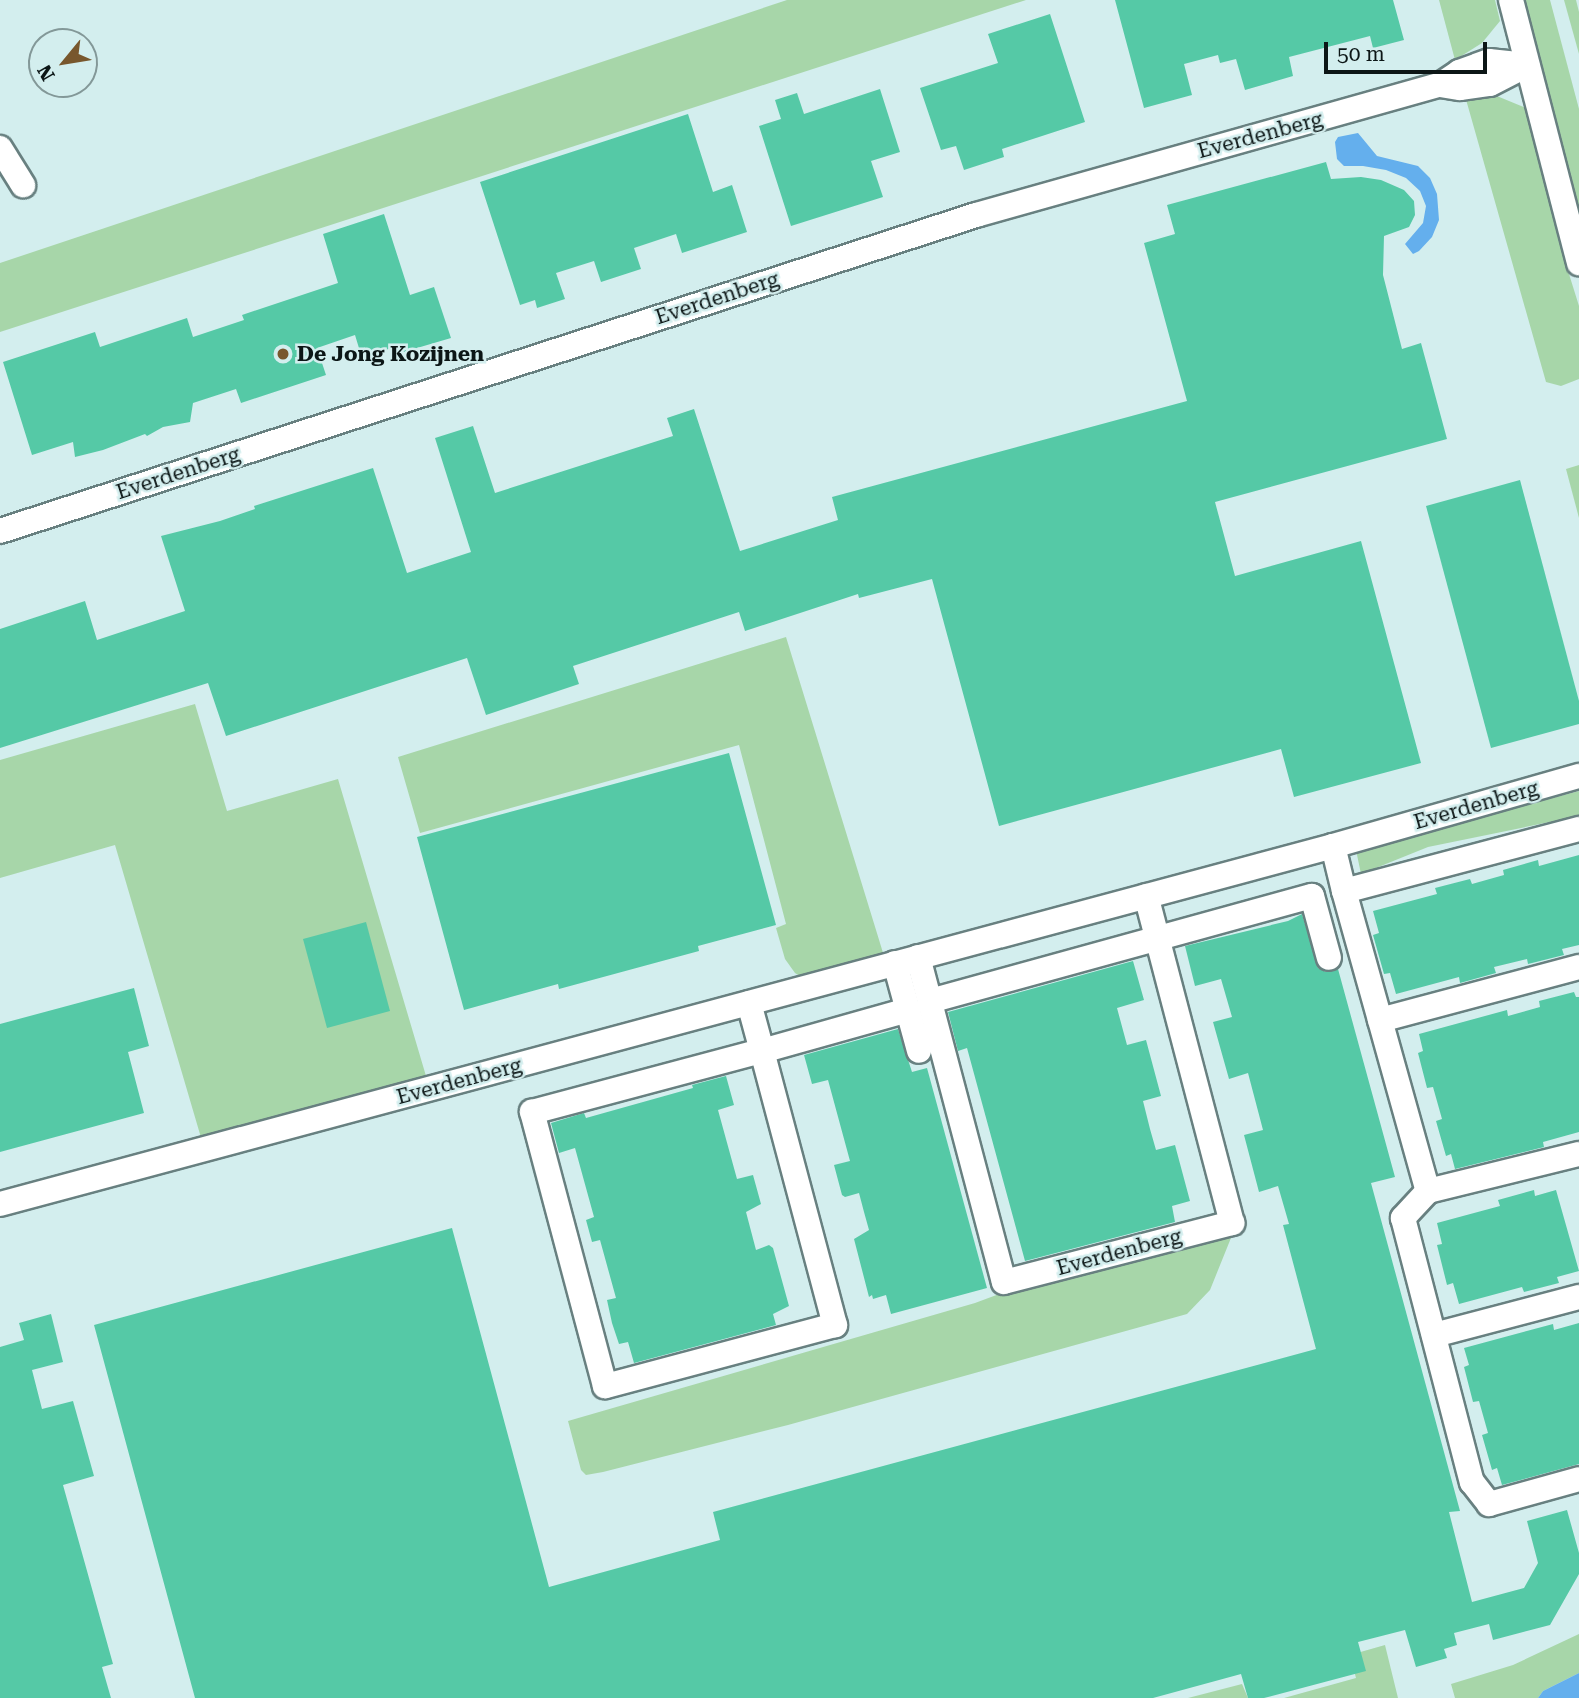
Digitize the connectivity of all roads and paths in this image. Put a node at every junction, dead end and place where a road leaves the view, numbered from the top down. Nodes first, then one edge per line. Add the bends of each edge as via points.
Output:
1 (1511, 0) edge
2 (1527, 65) junction
3 (0, 148) edge
4 (23, 185) dead end
5 (1579, 263) edge
6 (0, 531) edge
7 (1579, 776) edge
8 (1579, 830) edge
9 (1333, 846) junction
10 (1344, 891) junction
11 (1146, 896) junction
12 (1157, 939) junction
13 (1329, 958) dead end
14 (907, 960) junction
15 (1579, 967) edge
16 (749, 1003) junction
17 (919, 1006) junction
18 (1380, 1020) junction
19 (762, 1051) junction
20 (919, 1051) dead end
21 (1579, 1154) edge
22 (1428, 1191) junction
23 (0, 1204) edge
24 (1579, 1297) edge
25 (1434, 1335) junction
26 (1579, 1479) edge

1 - 2 street
2 - 5 street
2 - 6 street, Everdenberg via 1490,84 1440,85 976,215
3 - 4 street
7 - 9 street, Everdenberg
8 - 10 street
9 - 10 street
9 - 11 street, Everdenberg
10 - 18 street
11 - 12 street, Everdenberg
11 - 14 street, Everdenberg
12 - 13 street via 1312,896
12 - 17 street
12 - 17 street, Everdenberg via 1232,1223 1004,1282
14 - 16 street, Everdenberg
14 - 17 street
15 - 18 street
16 - 19 street
16 - 23 street, Everdenberg
17 - 19 street
17 - 20 street
18 - 22 street
19 - 19 street via 532,1112 605,1386 835,1325
21 - 22 street
22 - 25 street via 1403,1218
24 - 25 street
25 - 26 street via 1472,1482 1489,1504

